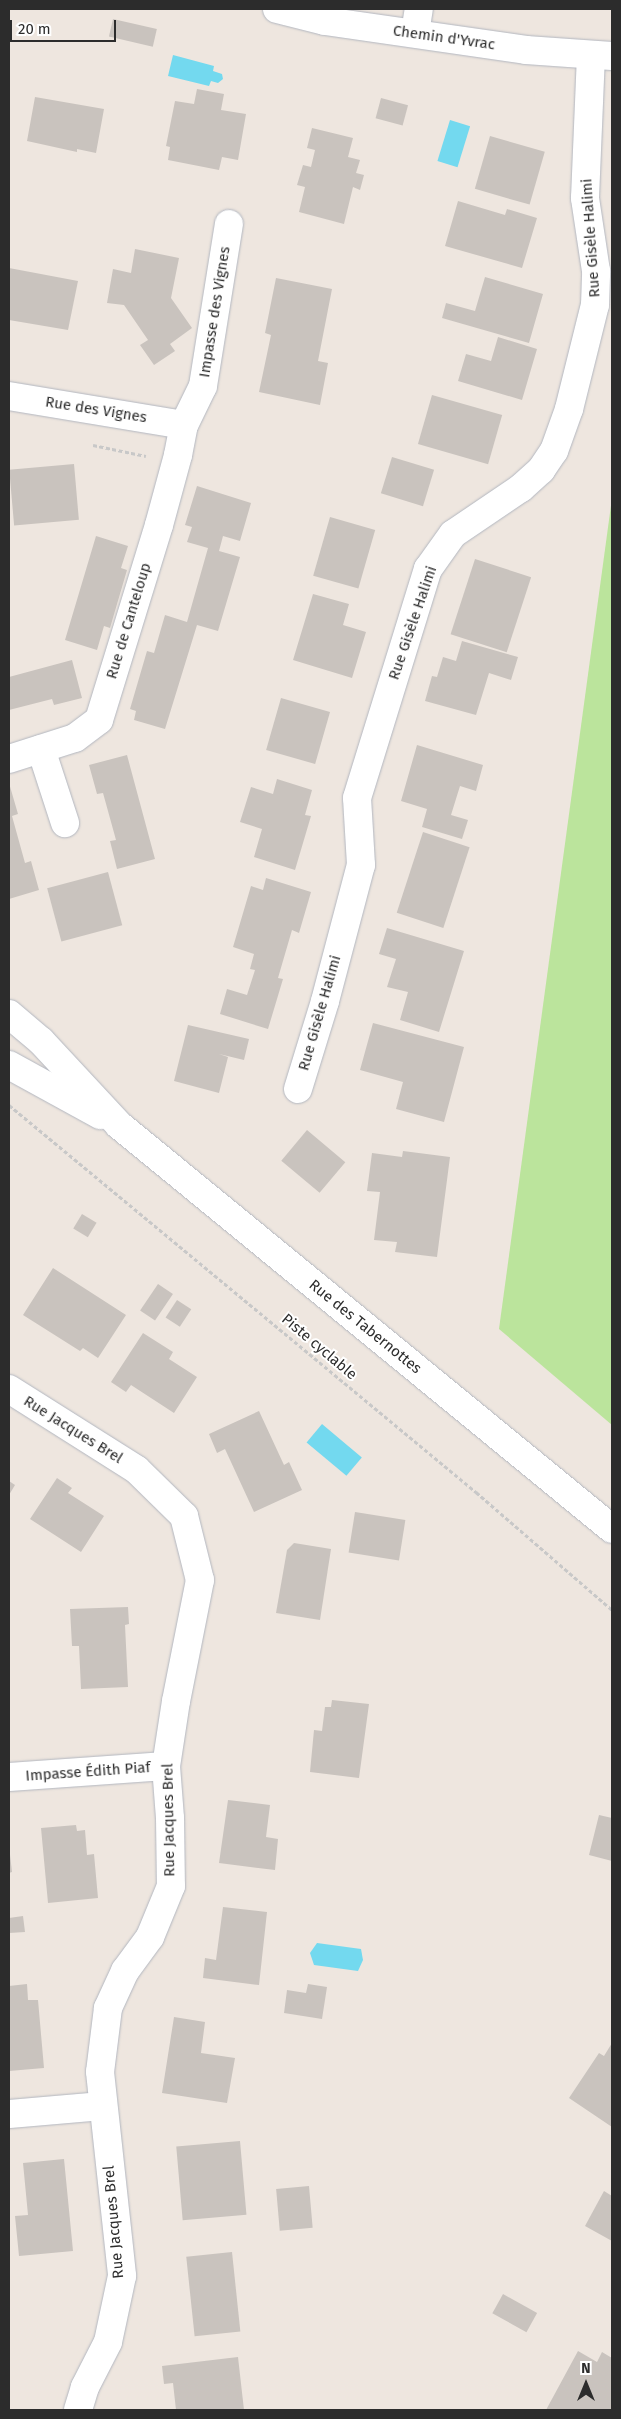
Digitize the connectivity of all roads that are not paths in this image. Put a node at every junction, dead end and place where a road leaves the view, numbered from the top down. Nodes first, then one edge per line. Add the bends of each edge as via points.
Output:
1 (277, 9) edge
2 (417, 21) edge
3 (602, 55) edge
4 (229, 224) dead end
5 (9, 396) edge
6 (184, 425) junction
7 (41, 749) junction
8 (9, 758) edge
9 (65, 823) dead end
10 (9, 1014) edge
11 (9, 1065) edge
12 (298, 1089) dead end
13 (119, 1125) junction
14 (9, 1390) edge
15 (612, 1529) edge
16 (166, 1766) junction
17 (9, 1777) edge
18 (103, 2106) junction
19 (9, 2114) edge
20 (78, 2410) edge

1 - 2 street, Chemin d'Yvrac via 325,21
2 - 3 street, Chemin d'Yvrac via 526,50
3 - 12 street, Rue Gisèle Halimi via 585,198 596,271 595,305 569,409 554,451 541,470 521,488 453,534 428,569 357,798 361,865
4 - 6 street, Impasse des Vignes via 203,386
5 - 6 street, Rue des Vignes
6 - 7 street, Rue de Canteloup via 159,525 99,720 75,738
7 - 8 street, Rue de Canteloup
7 - 9 street
10 - 13 street, Rue des Tabernottes via 41,1041
11 - 13 street, Rue des Tabernottes
13 - 15 street, Rue des Tabernottes
14 - 16 street, Rue Jacques Brel via 137,1470 184,1516 200,1580
16 - 17 street, Impasse Édith Piaf
16 - 18 street, Rue Jacques Brel via 171,1886 150,1937 125,1971 108,2008 100,2072
18 - 19 street
18 - 20 street, Rue Jacques Brel via 122,2276 108,2342 85,2387

